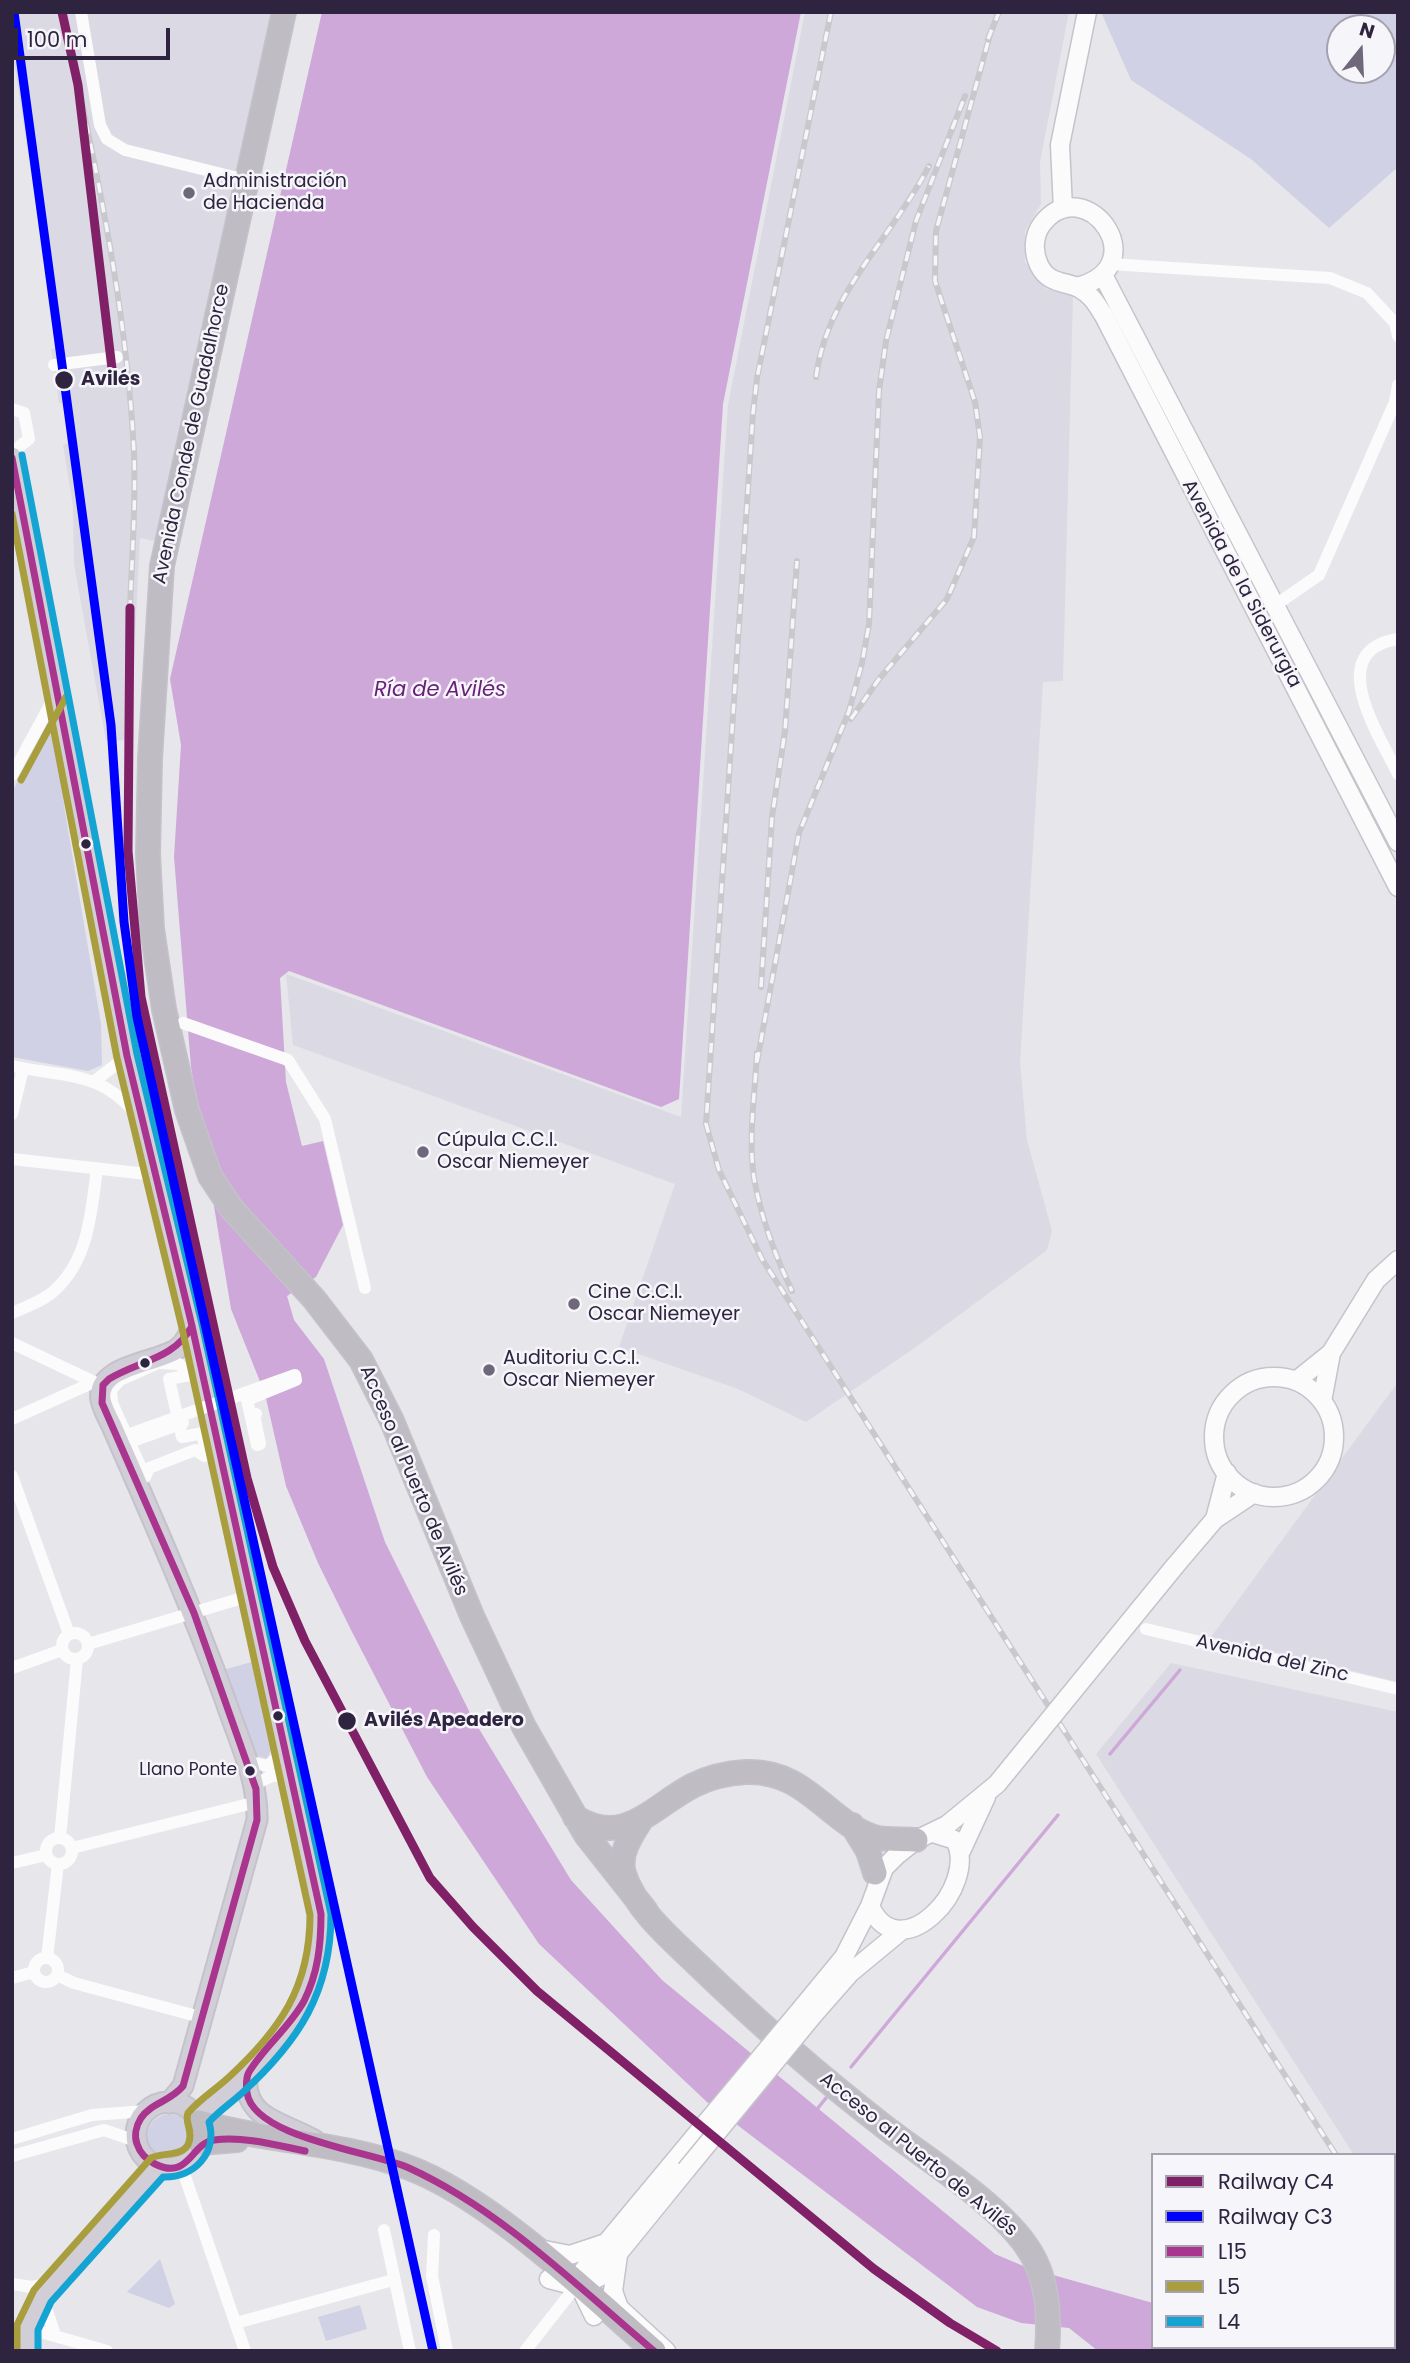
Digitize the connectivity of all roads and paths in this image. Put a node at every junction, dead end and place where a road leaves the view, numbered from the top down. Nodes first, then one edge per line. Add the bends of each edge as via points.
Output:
1 (81, 12) edge
2 (284, 12) edge
3 (1087, 12) edge
4 (246, 180) junction
5 (1063, 209) junction
6 (1106, 269) junction
7 (1077, 287) junction
8 (1398, 336) edge
9 (117, 357) dead end
10 (54, 365) dead end
11 (1398, 385) edge
12 (12, 409) edge
13 (13, 463) edge
14 (17, 510) edge
15 (1274, 606) junction
16 (1398, 639) edge
17 (57, 692) junction
18 (1398, 774) edge
19 (12, 775) edge
20 (1398, 842) edge
21 (1398, 887) edge
22 (183, 1023) dead end
23 (127, 1056) junction
24 (17, 1068) edge
25 (96, 1080) junction
26 (187, 1110) joint
27 (12, 1114) edge
28 (145, 1125) junction
29 (12, 1159) edge
30 (97, 1169) junction
31 (156, 1175) junction
32 (1398, 1260) edge
33 (365, 1287) dead end
34 (12, 1314) edge
35 (192, 1326) junction
36 (12, 1343) edge
37 (1331, 1353) junction
38 (164, 1355) junction
39 (1296, 1381) junction
40 (99, 1384) junction
41 (204, 1393) junction
42 (1322, 1401) junction
43 (256, 1414) dead end
44 (12, 1419) edge
45 (183, 1421) dead end
46 (211, 1454) junction
47 (1227, 1473) junction
48 (12, 1476) edge
49 (140, 1479) junction
50 (1254, 1493) junction
51 (1215, 1519) junction
52 (249, 1596) junction
53 (194, 1613) junction
54 (472, 1616) junction
55 (1146, 1629) dead end
56 (69, 1634) junction
57 (88, 1644) junction
58 (62, 1650) junction
59 (77, 1659) junction
60 (12, 1668) edge
61 (1398, 1689) edge
62 (285, 1751) junction
63 (246, 1761) junction
64 (291, 1781) junction
65 (540, 1781) junction
66 (992, 1789) junction
67 (257, 1796) junction
68 (575, 1817) junction
69 (850, 1823) junction
70 (924, 1836) junction
71 (60, 1838) junction
72 (620, 1838) junction
73 (72, 1848) junction
74 (961, 1851) junction
75 (599, 1854) junction
76 (46, 1855) junction
77 (12, 1863) edge
78 (58, 1864) junction
79 (875, 1873) dead end
80 (870, 1906) junction
81 (646, 1910) junction
82 (902, 1930) junction
83 (662, 1943) junction
84 (47, 1958) junction
85 (34, 1972) junction
86 (57, 1975) junction
87 (12, 1978) edge
88 (808, 2011) junction
89 (204, 2018) junction
90 (756, 2022) junction
91 (247, 2074) junction
92 (169, 2103) junction
93 (146, 2111) junction
94 (203, 2130) junction
95 (12, 2139) edge
96 (136, 2141) junction
97 (324, 2146) junction
98 (13, 2156) edge
99 (357, 2157) junction
100 (181, 2165) junction
101 (158, 2166) junction
102 (407, 2173) junction
103 (384, 2230) dead end
104 (434, 2235) dead end
105 (533, 2248) junction
106 (610, 2249) junction
107 (393, 2280) junction
108 (12, 2284) edge
109 (47, 2289) junction
110 (575, 2291) junction
111 (236, 2323) junction
112 (20, 2329) edge
113 (55, 2335) junction
114 (27, 2351) edge
115 (107, 2351) edge
116 (244, 2351) edge
117 (410, 2351) edge
118 (447, 2351) edge
119 (525, 2351) edge
120 (635, 2351) edge
121 (654, 2351) edge
122 (666, 2351) edge
123 (1047, 2351) edge

1 - 4 street via 100,125 107,139 125,150
2 - 4 highway, Avenida Conde de Guadalhorce
3 - 5 main road via 1060,145
4 - 26 highway, Avenida Conde de Guadalhorce via 162,566 158,615 149,773 152,929
5 - 6 main road via 1092,212 1104,221 1114,249
5 - 7 main road via 1040,226 1035,254 1050,279
6 - 7 main road via 1091,283
6 - 8 street via 1330,278 1367,293 1395,323
6 - 15 main road, Avenida de la Siderurgia
7 - 21 main road, Avenida de la Siderurgia via 1092,296 1104,316
9 - 10 street
11 - 15 street via 1319,575
12 - 13 street via 24,413 30,439
13 - 14 main road
14 - 17 main road
15 - 20 main road, Avenida de la Siderurgia
16 - 18 street via 1384,642 1366,657 1358,686
17 - 19 street
17 - 23 main road
22 - 33 street via 288,1060 326,1119
23 - 25 street
23 - 28 main road
24 - 25 street
24 - 27 street
25 - 28 street via 124,1099
26 - 54 highway, Acceso al Puerto de Avilés via 210,1176 232,1209 314,1299 361,1360
28 - 31 main road
29 - 30 street
30 - 31 street
30 - 34 street via 88,1233 76,1265 55,1291
31 - 35 main road
32 - 37 main road via 1376,1280
35 - 38 main road via 183,1344
35 - 41 main road
36 - 40 street
37 - 39 main road
37 - 42 main road
38 - 40 main road
38 - 41 main road via 194,1369
39 - 42 main road
39 - 47 main road via 1282,1377 1250,1382 1224,1404 1214,1436 1217,1456
40 - 44 street
40 - 49 main road via 102,1403
41 - 46 main road
42 - 50 main road via 1334,1435 1328,1464 1318,1479 1282,1496
43 - 45 street, bridge via 257,1445 247,1392 296,1380 295,1375 133,1433 135,1440
46 - 49 street
46 - 49 street via 203,1433 182,1437 169,1379 190,1376 179,1364 158,1363 120,1380 111,1390
46 - 52 main road
47 - 50 main road
47 - 51 main road
48 - 56 street
49 - 53 main road
50 - 51 main road
51 - 66 main road, bridge
52 - 53 street
52 - 62 main road
53 - 57 street
53 - 63 main road
54 - 65 highway via 494,1682
54 - 68 highway via 524,1727
55 - 61 street, Avenida del Zinc
56 - 57 street via 79,1634
56 - 58 street via 62,1641
57 - 59 street via 87,1652
58 - 59 street
58 - 60 street
59 - 71 street
62 - 63 street via 267,1766
62 - 64 main road
63 - 67 main road
64 - 67 street via 274,1776 259,1782
64 - 91 main road via 321,1914 320,1947 302,2010
65 - 75 highway via 588,1848
65 - 83 highway via 590,1863
66 - 70 main road
66 - 74 main road
67 - 73 street
67 - 89 main road via 257,1820
68 - 72 highway
68 - 75 highway
69 - 70 highway via 877,1838
69 - 72 highway via 811,1793 779,1777 748,1772 695,1784
69 - 79 highway
70 - 74 main road via 955,1840
70 - 80 main road via 884,1868
71 - 73 street
71 - 76 street via 50,1841
72 - 75 highway
72 - 81 highway via 624,1874
73 - 78 street via 69,1860
74 - 82 main road via 944,1904 923,1923
75 - 81 highway
75 - 83 highway via 601,1865
76 - 77 street
76 - 78 street
78 - 84 street
80 - 82 main road via 880,1922
80 - 88 main road
81 - 90 highway
82 - 88 main road
83 - 90 highway
84 - 85 street via 35,1964
84 - 86 street via 56,1964
85 - 86 street via 38,1980 46,1982
85 - 87 street
86 - 89 street
88 - 106 main road, bridge
89 - 92 main road via 183,2085
90 - 123 highway, Acceso al Puerto de Avilés via 1009,2225 1034,2257 1043,2284 1050,2318
91 - 94 main road
91 - 97 main road via 253,2108
92 - 93 main road
92 - 94 main road via 184,2107
93 - 95 street via 92,2115
93 - 96 main road
94 - 97 highway
94 - 99 highway
94 - 100 main road via 192,2158
96 - 98 street via 104,2130
96 - 101 main road via 144,2157
97 - 99 highway
99 - 102 highway
100 - 101 main road
100 - 111 street
101 - 109 main road
102 - 105 highway via 456,2191
102 - 110 highway via 458,2205 549,2279
103 - 107 street
104 - 118 street via 432,2276
105 - 106 main road via 570,2255
105 - 110 highway
106 - 110 main road via 583,2271
106 - 122 main road via 619,2308
107 - 111 street
107 - 117 street
108 - 109 street
109 - 112 main road
109 - 113 street
110 - 119 street
110 - 120 highway via 594,2315
110 - 121 highway
111 - 116 street
112 - 113 street
112 - 114 main road
113 - 115 street

